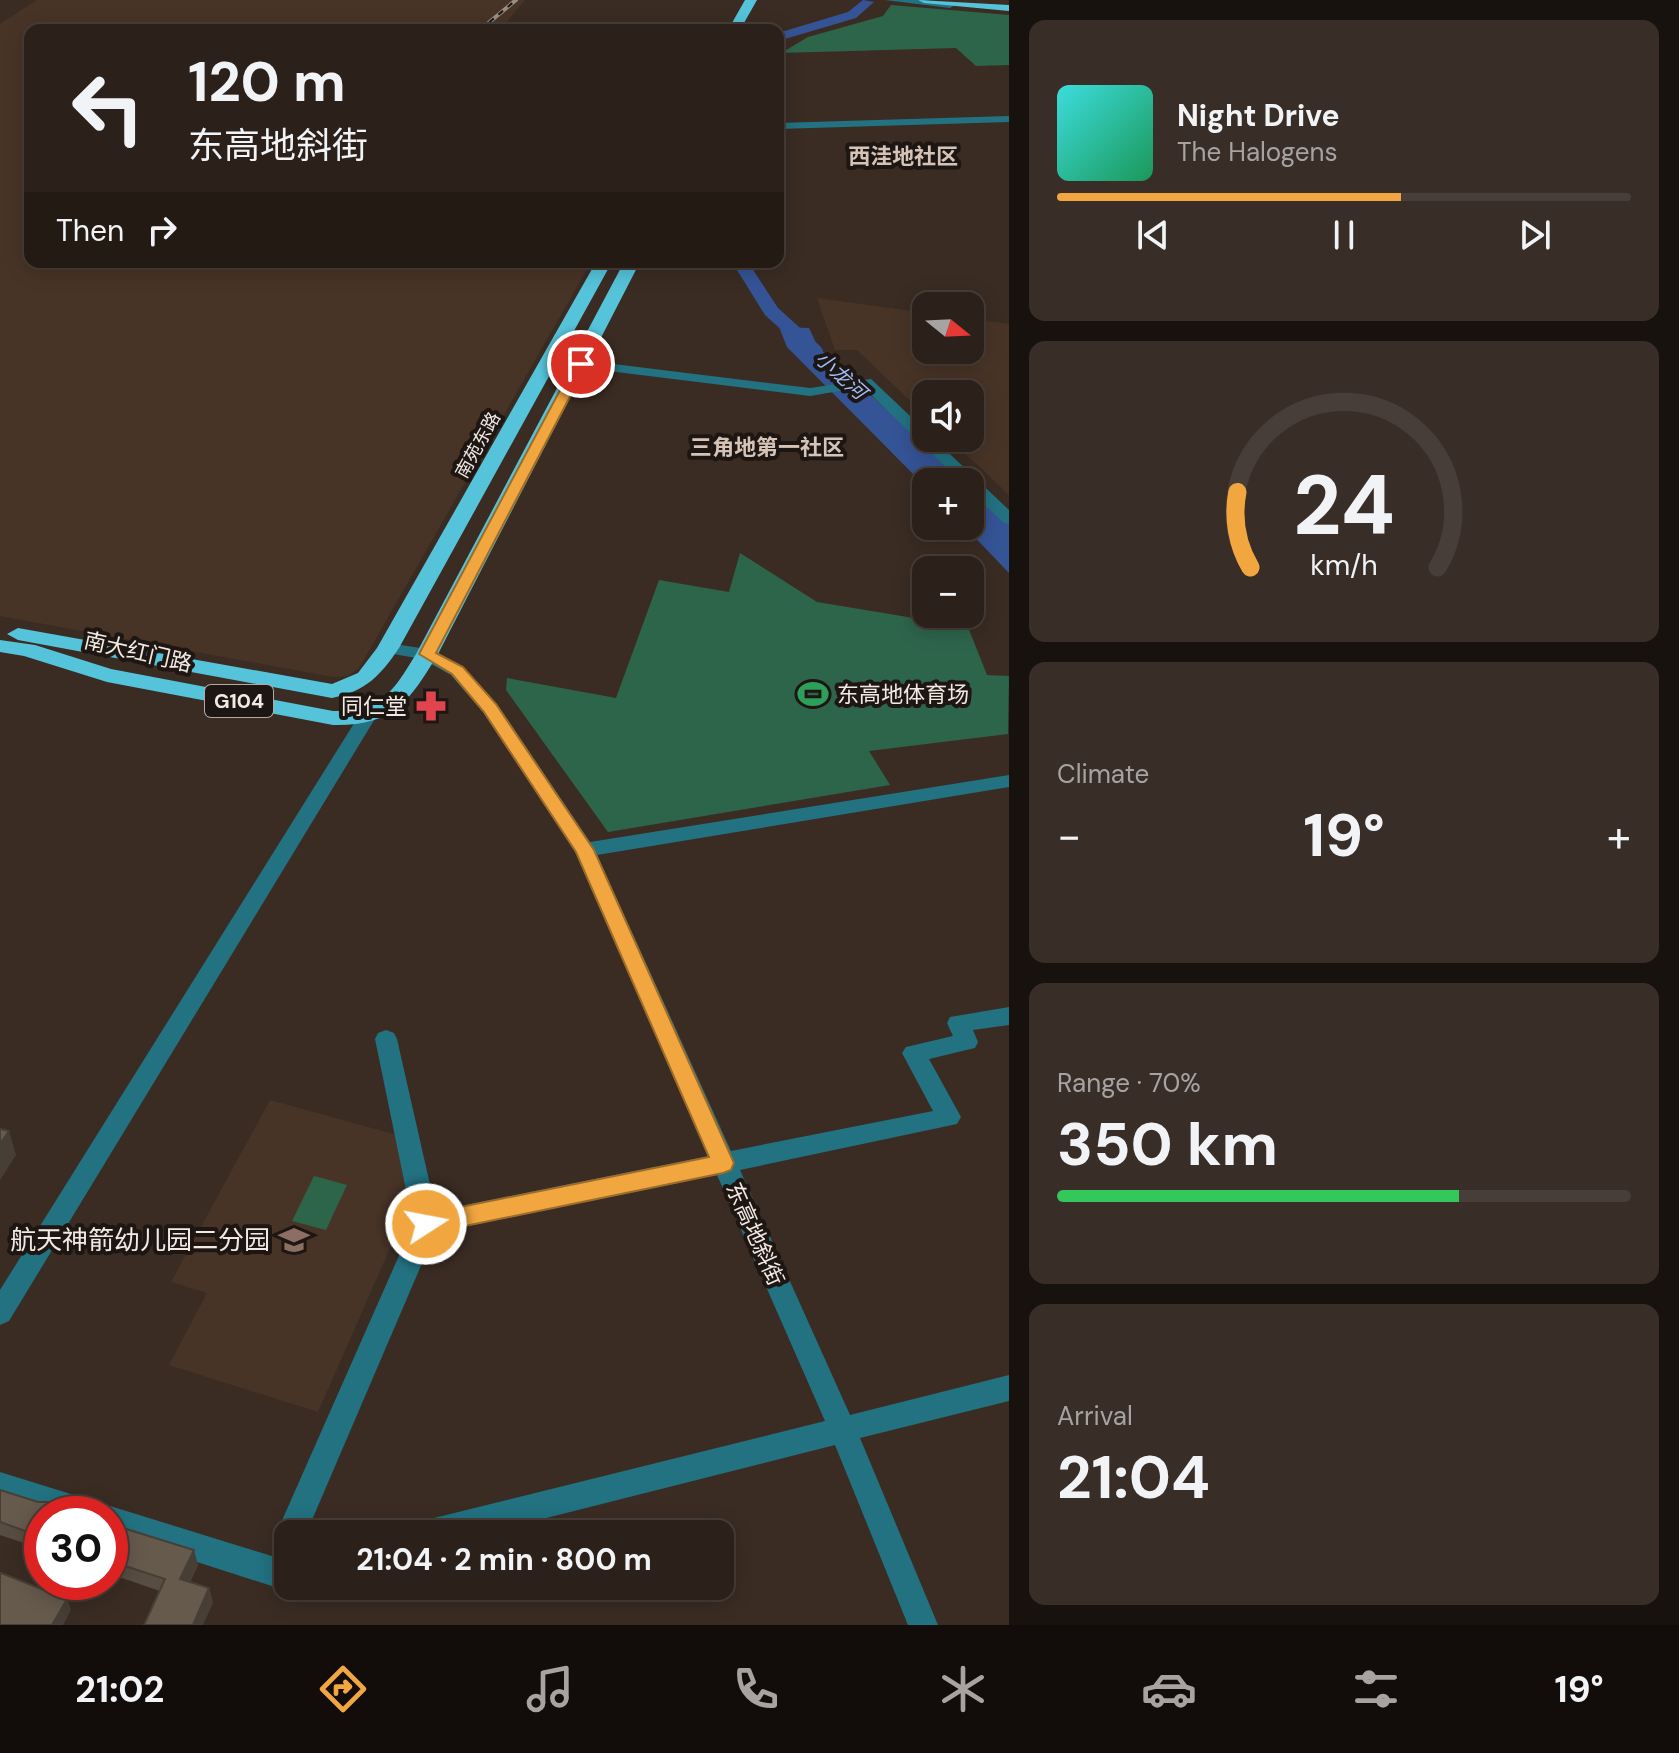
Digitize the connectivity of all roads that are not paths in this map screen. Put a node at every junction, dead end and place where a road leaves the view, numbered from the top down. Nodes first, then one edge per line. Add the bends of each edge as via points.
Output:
1 (751, 0) edge
2 (890, 0) edge
3 (924, 0) edge
4 (1009, 9) edge
5 (737, 24) edge
6 (1009, 119) edge
7 (784, 126) edge
8 (601, 268) edge
9 (629, 268) edge
10 (581, 364) junction
11 (955, 468) edge
12 (984, 495) edge
13 (1008, 517) edge
14 (0, 631) edge
15 (0, 646) edge
16 (388, 648) junction
17 (427, 654) junction
18 (367, 717) junction
19 (1009, 781) edge
20 (585, 850) junction
21 (1009, 1016) edge
22 (386, 1039) dead end
23 (723, 1163) junction
24 (426, 1224) junction
25 (0, 1313) edge
26 (1009, 1388) edge
27 (843, 1430) junction
28 (0, 1486) edge
29 (32, 1496) edge
30 (297, 1520) edge
31 (482, 1520) edge
32 (128, 1525) edge
33 (274, 1568) edge
34 (923, 1625) edge

1 - 5 highway
2 - 4 street
3 - 4 highway
6 - 7 street
8 - 16 highway, 南苑东路 / G104
9 - 10 highway
10 - 11 street via 810,392 866,382
10 - 17 highway
12 - 13 street
14 - 16 highway, 南大红门路 / G104 via 332,691 367,679
15 - 18 highway, 南大红门路 / G104 via 107,675 300,713
16 - 17 street, 东高地斜街
17 - 18 highway via 406,689
17 - 20 street, 东高地斜街 via 457,671 490,708
18 - 25 street
19 - 20 street
20 - 23 street, 东高地斜街
21 - 23 street via 958,1023 967,1042 914,1053 949,1117
22 - 24 street
23 - 24 street
23 - 27 street, 东高地斜街
24 - 30 street
26 - 27 street
27 - 31 street
27 - 34 street, 东高地斜街
28 - 29 street
32 - 33 street

